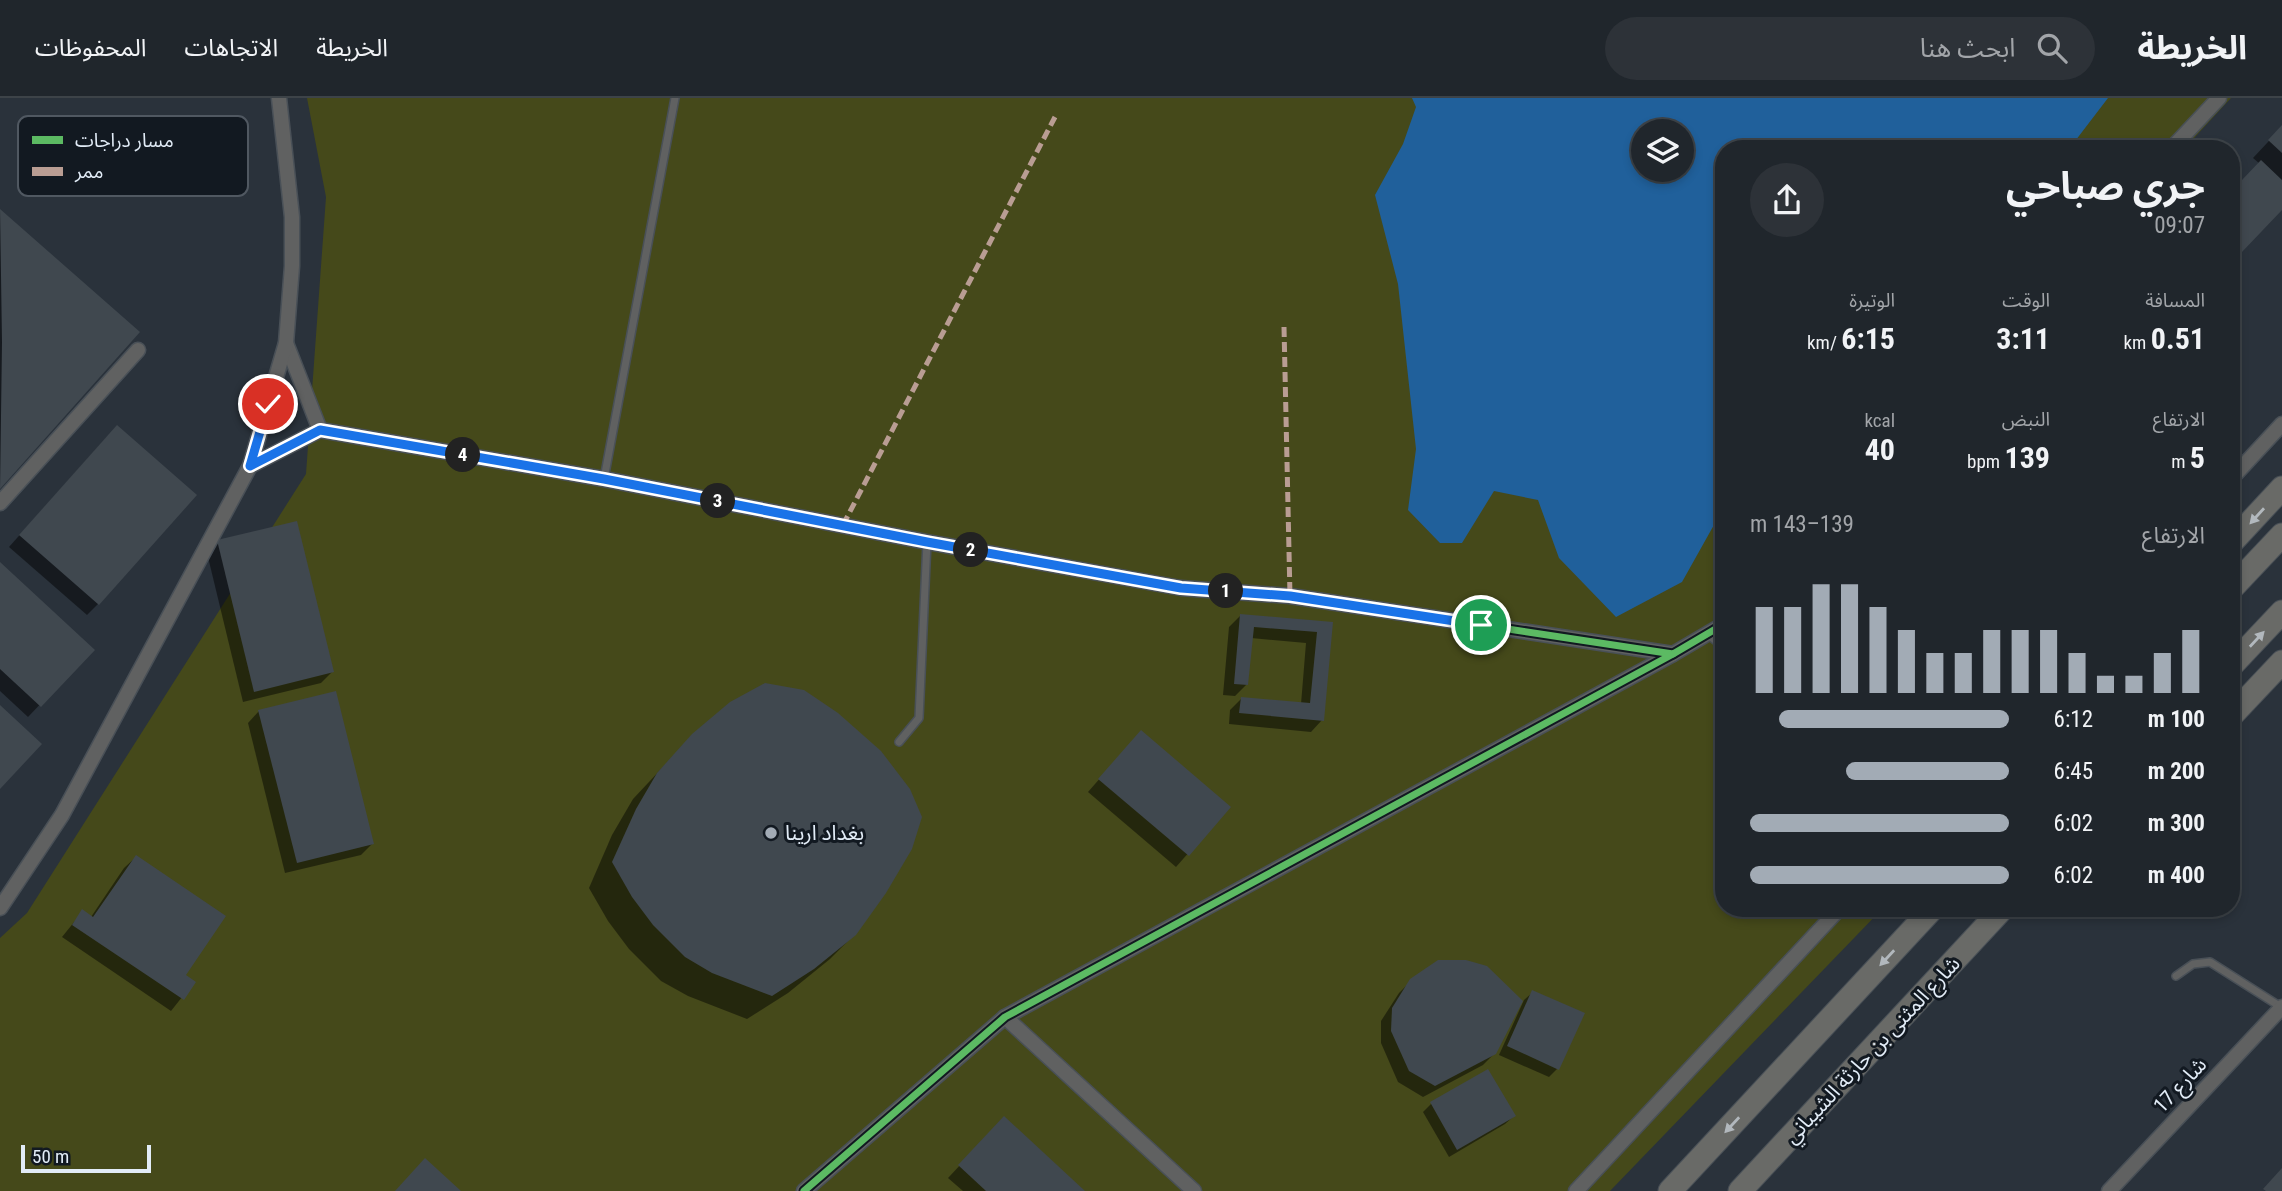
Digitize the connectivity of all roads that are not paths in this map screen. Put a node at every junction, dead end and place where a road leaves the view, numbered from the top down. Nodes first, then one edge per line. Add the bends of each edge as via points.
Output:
1 (279, 98) edge
2 (675, 98) edge
3 (2219, 98) edge
4 (2179, 140) edge
5 (286, 343) junction
6 (138, 350) dead end
7 (2282, 424) edge
8 (320, 430) junction
9 (250, 466) junction
10 (2240, 469) edge
11 (604, 479) junction
12 (2282, 488) edge
13 (0, 503) edge
14 (2240, 533) edge
15 (2282, 535) edge
16 (927, 542) junction
17 (2240, 579) edge
18 (2282, 612) edge
19 (1715, 630) edge
20 (1673, 654) junction
21 (2240, 656) edge
22 (2282, 662) edge
23 (2240, 706) edge
24 (899, 742) dead end
25 (0, 908) edge
26 (1832, 917) edge
27 (1925, 917) edge
28 (1995, 917) edge
29 (2176, 976) dead end
30 (2282, 1007) edge
31 (1005, 1017) junction
32 (804, 1191) edge
33 (1194, 1191) edge
34 (1576, 1191) edge
35 (1670, 1191) edge
36 (1740, 1191) edge
37 (2109, 1191) edge

1 - 5 street via 292,217
2 - 11 lane
3 - 4 street
5 - 8 street
5 - 9 street
6 - 13 street
7 - 10 street
8 - 9 street
8 - 11 street
9 - 25 street via 62,815
11 - 16 street
12 -> 14 main road
15 - 17 main road
16 - 20 street via 1181,588 1290,596
16 - 24 lane via 919,718
21 -> 18 main road
19 - 20 street
20 - 31 street
22 - 23 main road
26 - 34 street
27 -> 35 main road
28 - 36 main road, شارع المثنى بن حارثة الشيباني
29 - 30 lane via 2193,964 2210,962
30 - 37 street, شارع 17
31 - 32 street
31 - 33 street

